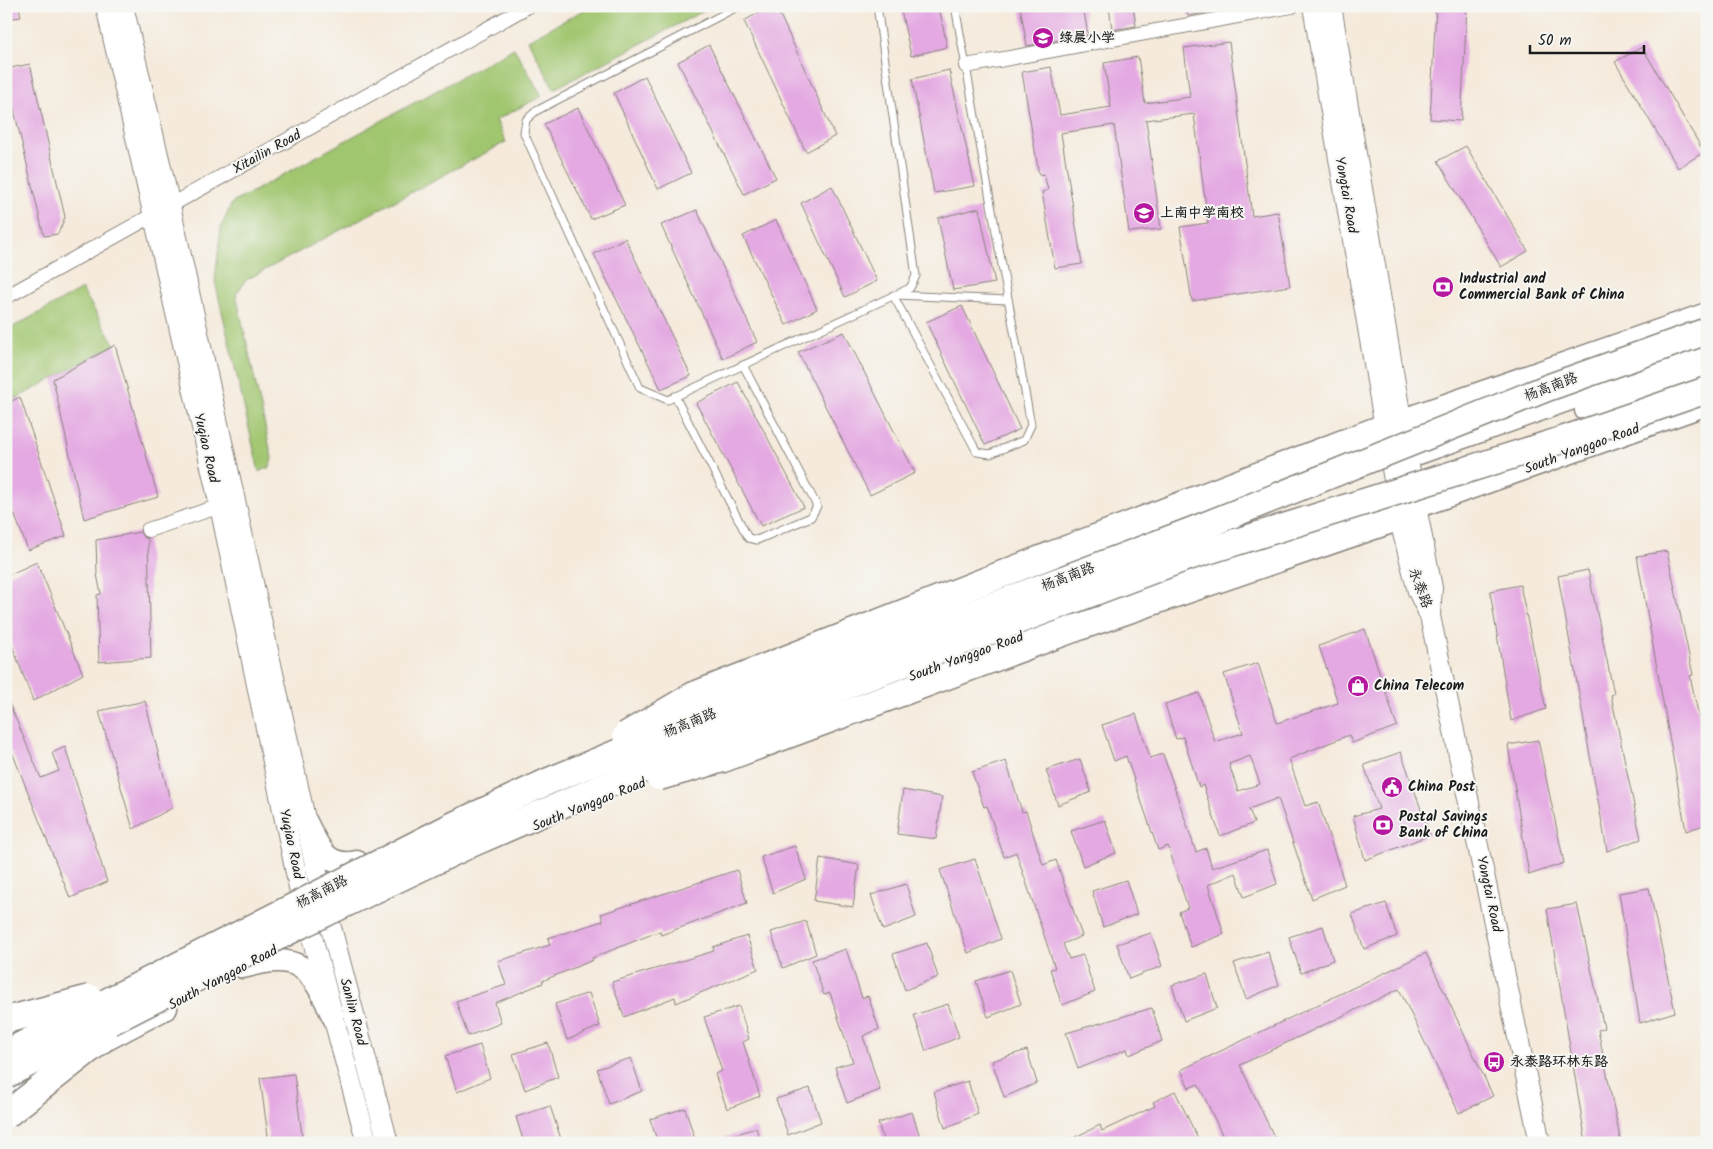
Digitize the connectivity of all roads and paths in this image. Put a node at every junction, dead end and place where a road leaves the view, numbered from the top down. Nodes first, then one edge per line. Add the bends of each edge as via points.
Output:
1 (106, 6) edge
2 (123, 6) edge
3 (528, 6) edge
4 (739, 6) edge
5 (877, 6) edge
6 (955, 6) edge
7 (1292, 6) edge
8 (1313, 6) edge
9 (1331, 6) edge
10 (966, 66) junction
11 (161, 211) junction
12 (894, 295) junction
13 (6, 297) edge
14 (1008, 300) junction
15 (1707, 314) edge
16 (1707, 331) edge
17 (1707, 350) edge
18 (743, 365) junction
19 (1707, 368) edge
20 (1707, 390) edge
21 (675, 396) junction
22 (1707, 404) edge
23 (1391, 428) junction
24 (1401, 467) junction
25 (220, 506) junction
26 (1405, 508) junction
27 (148, 530) dead end
28 (1196, 571) junction
29 (1231, 575) junction
30 (1430, 616) joint
31 (550, 775) junction
32 (565, 809) junction
33 (306, 822) junction
34 (357, 862) junction
35 (310, 887) junction
36 (320, 926) junction
37 (243, 967) junction
38 (143, 995) junction
39 (334, 1016) junction
40 (6, 1020) edge
41 (6, 1037) edge
42 (6, 1053) edge
43 (6, 1075) edge
44 (6, 1094) edge
45 (6, 1115) edge
46 (367, 1143) edge
47 (388, 1143) edge
48 (1540, 1143) edge

1 - 11 main road, Yuqiao Road
2 - 11 main road, Yuqiao Road
3 - 11 street, Xitailin Road
4 - 21 lane via 536,111 526,120 524,133 640,388 668,400
5 - 12 lane via 916,276 910,288
6 - 10 lane
7 - 10 street
8 - 23 main road
9 - 23 main road
10 - 14 lane
11 - 13 street, Xitailin Road
11 - 25 main road, Yuqiao Road
11 - 33 main road, Yuqiao Road
12 - 14 lane
12 - 14 lane via 977,452 990,454 1024,440 1031,425
12 - 18 lane
15 - 23 main road via 1437,408
16 - 31 highway, 杨高南路, bridge via 1547,388 1191,531
17 - 24 main road, 杨高南路
18 - 21 lane
18 - 21 lane via 817,506 811,518 757,540 748,538
19 - 24 main road
20 - 32 highway, 杨高南路, bridge via 1562,440 1185,558 863,679 690,749
22 - 26 main road, South Yanggao Road via 1458,493
23 - 24 main road
23 - 31 main road via 740,688
23 - 31 highway, bridge via 1154,516 694,695
24 - 26 main road
25 - 27 street
25 - 35 main road, Yuqiao Road
26 - 28 main road
26 - 29 highway
26 - 30 main road, 永泰路 via 1418,590
28 - 29 main road
28 - 32 main road, South Yanggao Road
29 - 32 highway, bridge via 723,759
30 - 48 main road, Yongtai Road
31 - 32 main road
31 - 34 main road via 463,807
31 - 38 highway, 杨高南路, bridge
32 - 36 main road, South Yanggao Road
32 - 38 highway, 杨高南路, bridge via 473,843 302,925
33 - 34 main road via 320,848 332,860 340,864
33 - 35 main road, Yuqiao Road
34 - 35 main road
35 - 36 main road, Sanlin Road
35 - 41 main road, 杨高南路
36 - 37 main road, South Yanggao Road
36 - 39 main road, Sanlin Road
36 - 47 main road, Sanlin Road
37 - 39 main road via 268,960 296,964 307,971 316,983
37 - 44 main road, South Yanggao Road
38 - 40 highway, bridge
38 - 42 highway, 杨高南路, bridge
38 - 43 highway, 杨高南路, bridge
38 - 45 highway, bridge
39 - 46 main road, Sanlin Road

